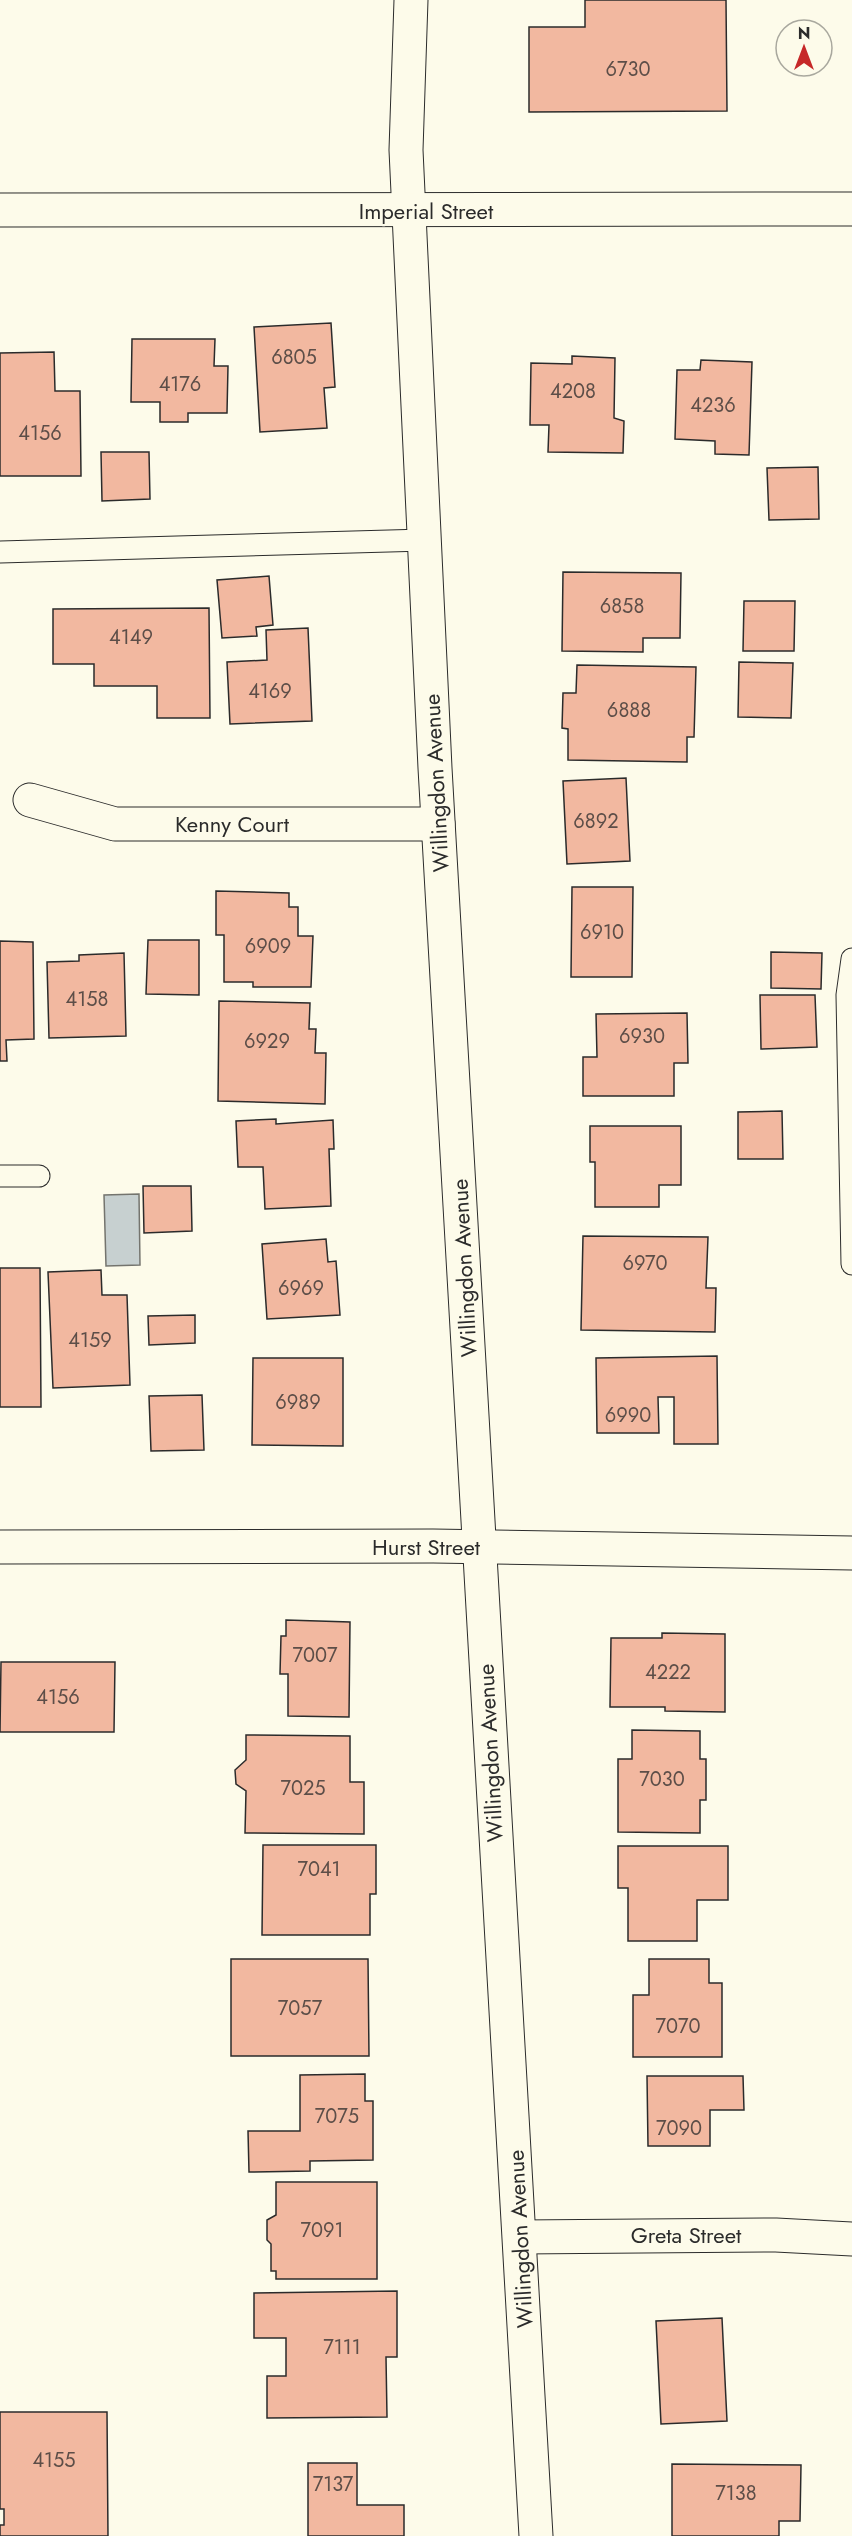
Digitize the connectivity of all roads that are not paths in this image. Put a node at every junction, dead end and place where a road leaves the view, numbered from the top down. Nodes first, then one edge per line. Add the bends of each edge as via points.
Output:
1 (411, 0) edge
2 (852, 209) edge
3 (0, 210) edge
4 (409, 211) junction
5 (425, 540) junction
6 (0, 552) edge
7 (30, 800) dead end
8 (438, 824) junction
9 (852, 959) edge
10 (851, 1150) edge
11 (0, 1176) edge
12 (39, 1176) dead end
13 (852, 1264) edge
14 (0, 1547) edge
15 (481, 1547) junction
16 (852, 1553) edge
17 (520, 2237) junction
18 (852, 2239) edge
19 (536, 2536) edge

1 - 4 street, Willingdon Avenue via 406,150
2 - 4 street, Imperial Street
3 - 4 street, Imperial Street
4 - 5 street, Willingdon Avenue
5 - 6 lane
5 - 8 street, Willingdon Avenue
7 - 8 street, Kenny Court via 115,824
8 - 15 street, Willingdon Avenue
9 - 10 lane via 847,994
10 - 13 lane
11 - 12 lane
14 - 15 street, Hurst Street
15 - 16 street, Hurst Street
15 - 17 street, Willingdon Avenue via 481,1608
17 - 18 street, Greta Street via 776,2235
17 - 19 street, Willingdon Avenue

